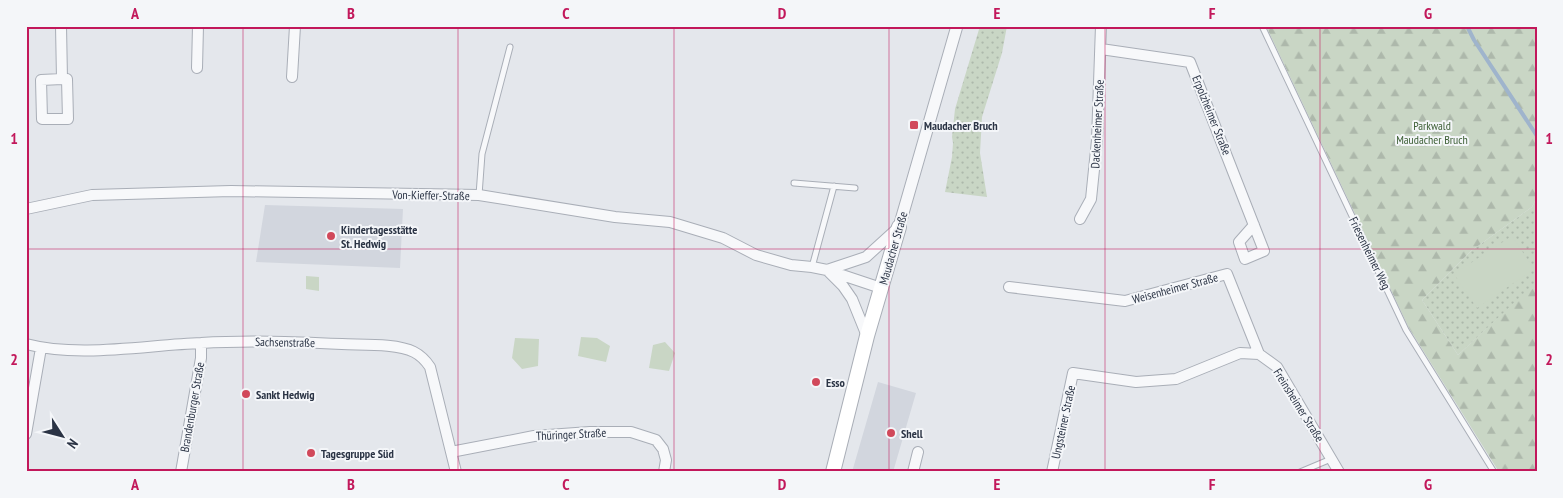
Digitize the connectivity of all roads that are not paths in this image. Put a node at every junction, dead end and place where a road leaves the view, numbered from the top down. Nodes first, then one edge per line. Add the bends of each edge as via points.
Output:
1 (61, 26) edge
2 (198, 26) edge
3 (295, 26) edge
4 (957, 26) edge
5 (1101, 26) edge
6 (1262, 26) edge
7 (510, 47) dead end
8 (1101, 49) junction
9 (197, 68) dead end
10 (292, 76) dead end
11 (62, 79) junction
12 (794, 183) dead end
13 (834, 186) junction
14 (855, 188) dead end
15 (479, 195) junction
16 (26, 208) edge
17 (1080, 219) dead end
18 (1254, 225) dead end
19 (899, 227) junction
20 (812, 266) junction
21 (826, 270) junction
22 (1009, 286) dead end
23 (881, 288) junction
24 (868, 336) junction
25 (201, 342) junction
26 (26, 344) edge
27 (41, 348) junction
28 (1259, 354) junction
29 (26, 434) edge
30 (451, 452) junction
31 (918, 452) dead end
32 (1332, 459) junction
33 (181, 472) edge
34 (456, 472) edge
35 (664, 472) edge
36 (832, 472) edge
37 (913, 472) edge
38 (1052, 472) edge
39 (1300, 472) edge
40 (1339, 472) edge
41 (1494, 472) edge

1 - 11 street
2 - 9 street
3 - 10 street
4 - 19 street, Maudacher Straße
5 - 8 street, Dackenheimer Straße
6 - 41 lane, Friesenheimer Weg via 1406,330
7 - 15 lane via 482,154
8 - 17 street, Dackenheimer Straße via 1091,199
8 - 18 street, Erpolzheimer Straße via 1190,62
11 - 11 street via 67,79 68,119 42,119 41,80
12 - 13 lane
13 - 14 lane
13 - 20 lane
15 - 16 street, Von-Kieffer-Straße via 202,192 92,195
15 - 20 street, Von-Kieffer-Straße via 614,217 670,222 723,238 756,255 791,265
19 - 21 street via 866,257
19 - 23 main road, Maudacher Straße
20 - 21 street, Von-Kieffer-Straße
21 - 23 street, Von-Kieffer-Straße
21 - 24 street, Von-Kieffer-Straße via 852,300
22 - 28 street, Weisenheimer Straße via 1125,301 1227,274
23 - 24 main road, Maudacher Straße
24 - 36 main road, Maudacher Straße
25 - 27 street, Sachsenstraße via 97,350
25 - 30 street, Sachsenstraße via 376,345 414,352 430,367
25 - 33 street, Brandenburger Straße
26 - 27 street, Sachsenstraße
27 - 29 street
28 - 32 street, Freinsheimer Straße via 1277,367
28 - 38 street, Ungsteiner Straße via 1240,353 1176,379 1136,382 1073,373
30 - 34 street, Sachsenstraße
30 - 35 street, Thüringer Straße via 534,436 632,432 656,440 666,460
31 - 37 street
32 - 39 lane
32 - 40 street, Freinsheimer Straße

